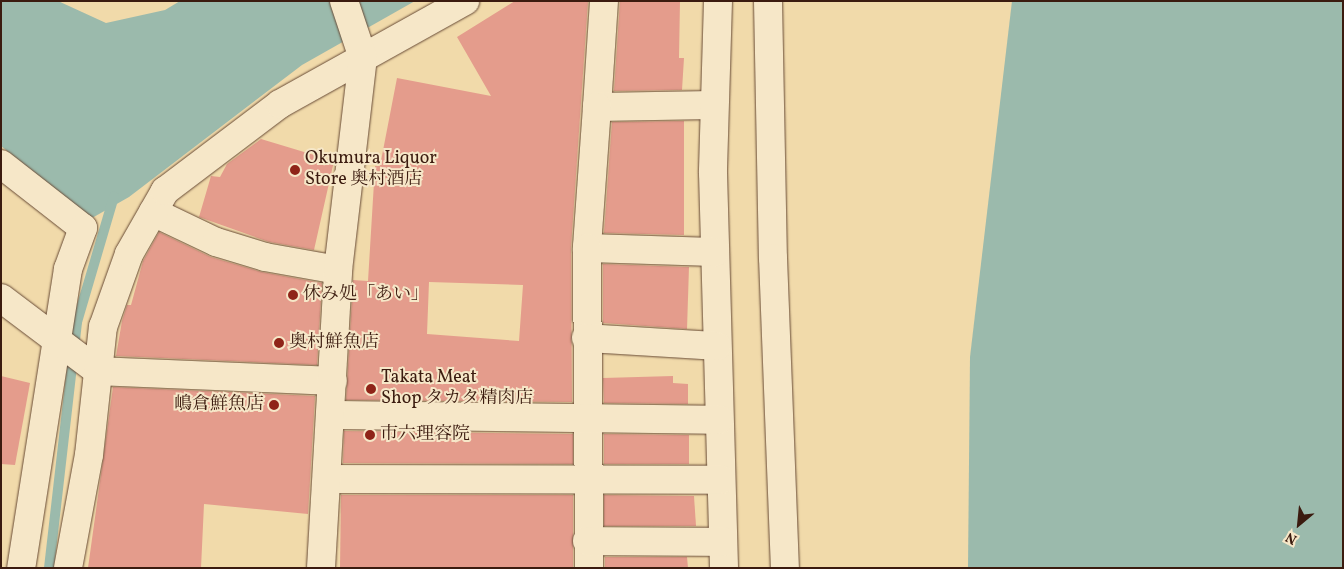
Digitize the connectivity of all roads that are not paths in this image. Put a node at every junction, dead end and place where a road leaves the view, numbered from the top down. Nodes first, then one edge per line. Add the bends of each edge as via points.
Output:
1 (344, 1) edge
2 (465, 1) edge
3 (604, 1) edge
4 (718, 1) edge
5 (768, 1) edge
6 (361, 49) junction
7 (713, 105) junction
8 (597, 107) junction
9 (1, 164) edge
10 (153, 212) junction
11 (587, 248) junction
12 (715, 252) junction
13 (338, 270) junction
14 (1, 298) edge
15 (586, 338) junction
16 (56, 340) junction
17 (717, 346) junction
18 (98, 371) junction
19 (332, 381) junction
20 (332, 414) junction
21 (588, 419) junction
22 (719, 420) junction
23 (327, 479) junction
24 (721, 480) junction
25 (588, 481) junction
26 (588, 554) edge
27 (723, 555) edge
28 (21, 568) edge
29 (68, 568) edge
30 (321, 568) edge
31 (785, 568) edge

1 - 6 street
2 - 6 street
3 - 8 street
4 - 7 street
5 - 31 street via 773,258
6 - 10 street via 280,104 165,191
6 - 13 street
7 - 8 street
7 - 12 street
8 - 11 street
9 - 16 street via 83,228 68,269
10 - 13 street via 216,242 266,257
10 - 18 street via 128,254 103,327
11 - 12 street
11 - 15 street
12 - 17 street
13 - 19 street
14 - 16 street
15 - 17 street
15 - 21 street
16 - 18 street
16 - 28 street via 42,450
17 - 22 street
18 - 19 street
18 - 29 street via 89,454
19 - 20 street
20 - 21 street
20 - 23 street
21 - 22 street
21 - 25 street
22 - 24 street
23 - 25 street
23 - 30 street
24 - 25 street
24 - 27 street
25 - 26 street
26 - 27 street

